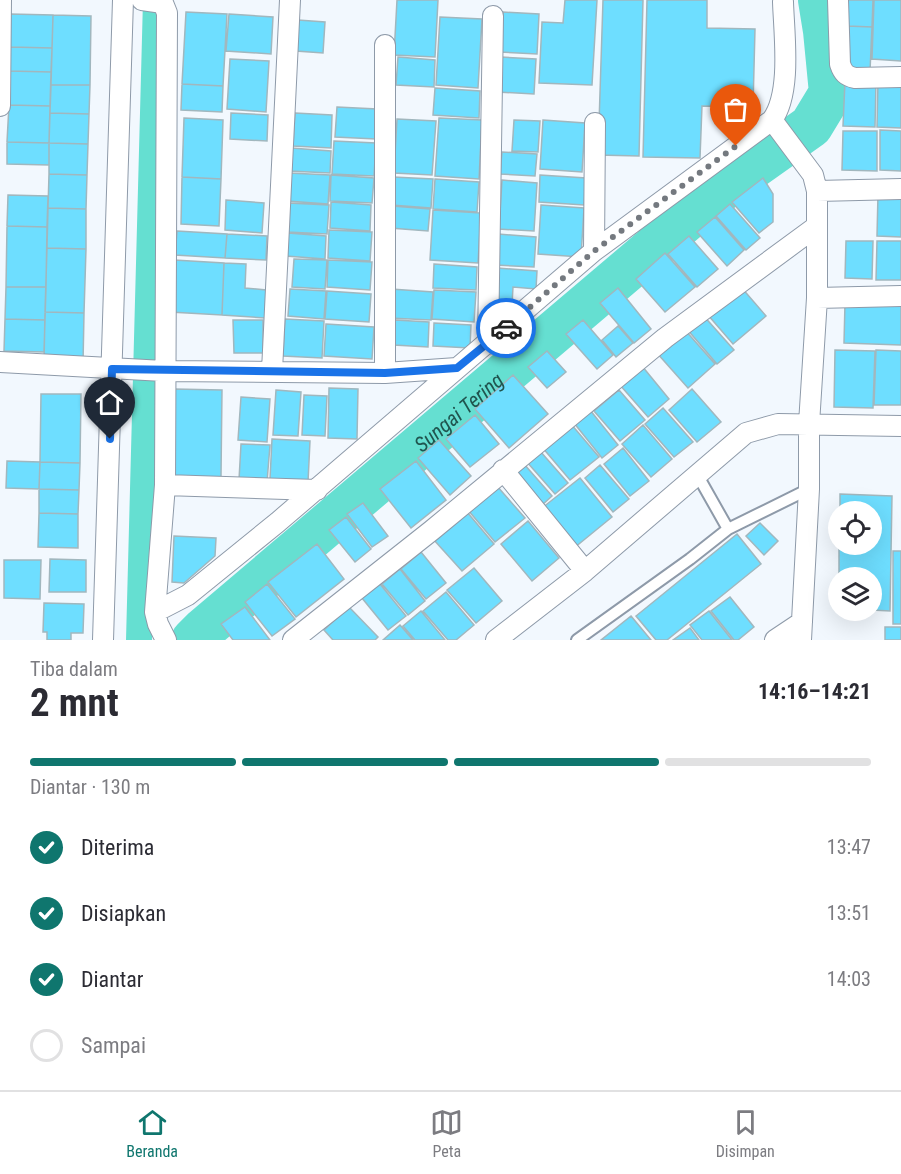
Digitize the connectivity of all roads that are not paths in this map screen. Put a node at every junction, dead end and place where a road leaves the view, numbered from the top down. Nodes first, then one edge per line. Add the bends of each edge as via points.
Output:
1 (1, 0) edge
2 (123, 0) edge
3 (290, 0) edge
4 (838, 0) edge
5 (150, 1) edge
6 (783, 2) dead end
7 (493, 16) dead end
8 (384, 45) dead end
9 (901, 77) edge
10 (0, 106) edge
11 (773, 122) junction
12 (595, 123) dead end
13 (815, 183) junction
14 (901, 189) edge
15 (817, 226) junction
16 (594, 251) junction
17 (901, 296) edge
18 (817, 298) junction
19 (488, 344) junction
20 (0, 362) edge
21 (457, 368) junction
22 (115, 369) junction
23 (161, 370) junction
24 (272, 371) junction
25 (385, 373) junction
26 (809, 424) junction
27 (901, 426) edge
28 (503, 470) junction
29 (698, 476) junction
30 (165, 485) junction
31 (809, 489) junction
32 (317, 490) junction
33 (728, 529) junction
34 (585, 572) junction
35 (160, 625) edge
36 (802, 631) edge
37 (103, 640) edge
38 (293, 640) edge
39 (496, 640) edge
40 (577, 640) edge
41 (775, 640) edge

1 - 10 street
2 - 22 street
3 - 24 street
4 - 9 street via 842,71 855,78
5 - 23 street via 165,5 167,13
6 - 11 street via 783,87
7 - 19 street
8 - 25 street
11 - 13 street
11 - 16 street
12 - 16 street
13 - 14 street
13 - 15 street
15 - 18 street
15 - 28 street via 665,338
16 - 19 street
17 - 18 street
18 - 26 street
19 - 21 street
20 - 22 street
21 - 25 street
21 - 32 street
22 - 23 street
22 - 37 street
23 - 24 street
23 - 30 street
24 - 25 street
26 - 27 street
26 - 29 street via 778,424 746,433
26 - 31 street
28 - 34 street
28 - 38 street
29 - 33 lane
29 - 34 street
30 - 32 street
30 - 35 street
31 - 33 lane
31 - 36 street
32 - 35 street via 188,595
33 - 40 lane
34 - 39 street
36 - 41 street

